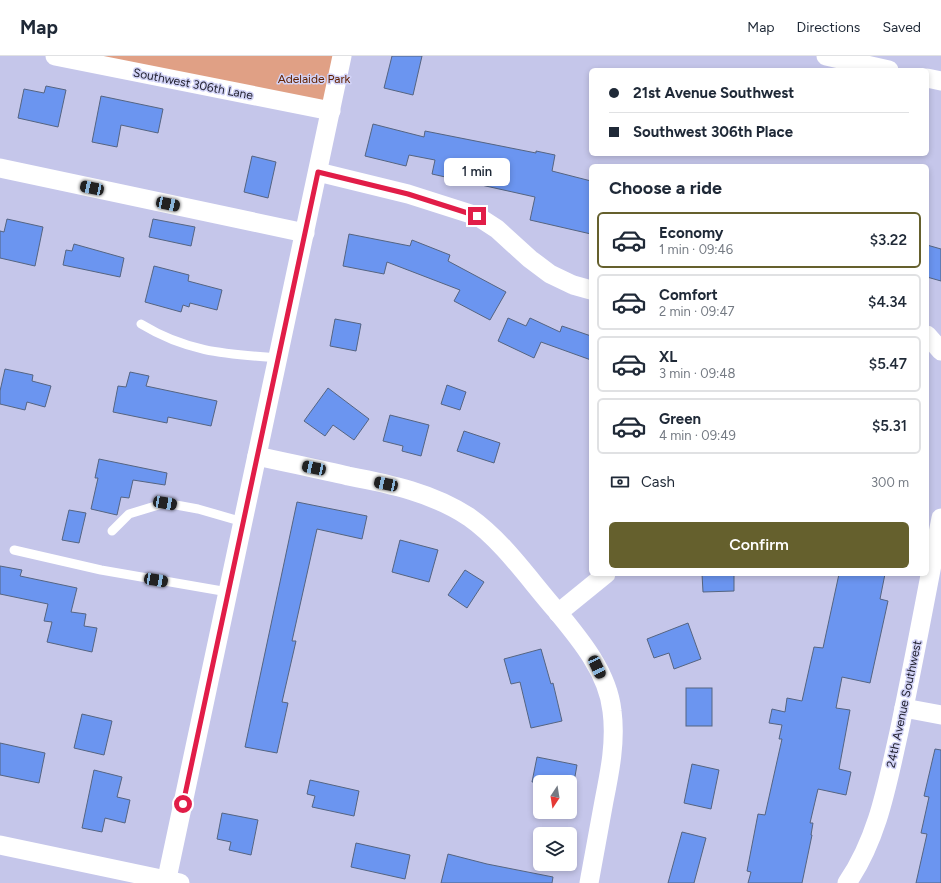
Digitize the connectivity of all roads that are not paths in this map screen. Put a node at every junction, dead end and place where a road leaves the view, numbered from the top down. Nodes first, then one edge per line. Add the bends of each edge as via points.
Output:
1 (56, 56) edge
2 (342, 56) edge
3 (826, 56) edge
4 (880, 68) edge
5 (929, 78) edge
6 (941, 81) edge
7 (331, 111) junction
8 (0, 168) edge
9 (318, 172) junction
10 (305, 232) junction
11 (589, 289) edge
12 (141, 324) dead end
13 (929, 338) edge
14 (941, 350) edge
15 (278, 358) junction
16 (257, 456) junction
17 (941, 518) edge
18 (243, 522) junction
19 (112, 531) dead end
20 (14, 550) dead end
21 (604, 576) edge
22 (228, 592) junction
23 (558, 613) junction
24 (904, 708) junction
25 (941, 715) edge
26 (0, 845) edge
27 (171, 882) edge
28 (589, 883) edge
29 (847, 883) edge

1 - 7 street, Southwest 306th Lane
2 - 7 street
3 - 4 street
5 - 6 street
7 - 9 street
8 - 10 street
9 - 10 street
9 - 11 street via 408,194 477,216 497,229 550,274
10 - 15 street
12 - 15 lane via 160,336 203,350
13 - 14 street
15 - 16 street
16 - 18 street
16 - 23 street via 386,484 423,494 447,504 489,534
17 - 24 street, 24th Avenue Southwest
18 - 19 lane via 165,503 129,514
18 - 22 street
20 - 22 lane via 101,570
21 - 23 street
22 - 27 street
23 - 28 street via 593,658 608,693 612,711 610,768
24 - 25 street
24 - 29 street, 24th Avenue Southwest via 872,838
26 - 27 street

